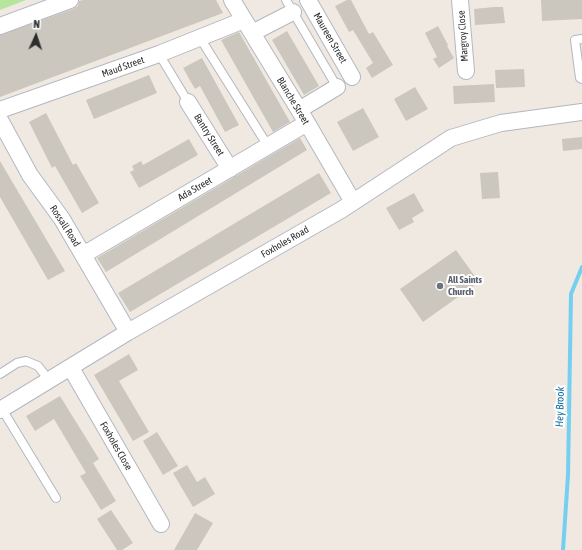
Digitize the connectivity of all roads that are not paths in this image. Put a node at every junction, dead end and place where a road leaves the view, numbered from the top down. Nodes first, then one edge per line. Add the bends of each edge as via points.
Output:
1 (70, 0) edge
2 (232, 0) edge
3 (460, 0) edge
4 (312, 2) edge
5 (290, 6) edge
6 (0, 26) edge
7 (248, 27) junction
8 (200, 38) junction
9 (582, 39) edge
10 (159, 54) junction
11 (466, 71) dead end
12 (352, 77) dead end
13 (582, 79) edge
14 (337, 87) joint
15 (188, 102) joint
16 (0, 110) edge
17 (582, 112) edge
18 (303, 117) junction
19 (0, 120) edge
20 (268, 146) junction
21 (230, 168) junction
22 (353, 202) junction
23 (83, 255) junction
24 (128, 332) junction
25 (71, 368) junction
26 (0, 374) edge
27 (49, 380) junction
28 (1, 409) edge
29 (56, 498) dead end
30 (161, 524) dead end

1 - 6 street
2 - 7 street, Blanche Street
3 - 11 street, Margroy Close
4 - 12 street, Maureen Street
5 - 7 street, Maud Street
5 - 14 lane
7 - 8 street, Maud Street
7 - 18 street, Blanche Street
8 - 10 street, Maud Street
8 - 20 lane
9 - 13 lane via 575,40
10 - 15 lane
10 - 16 street, Maud Street
14 - 18 street, Ada Street
15 - 21 street, Bantry Street
17 - 22 street, Foxholes Road via 501,123 451,138
18 - 20 street, Ada Street
18 - 22 street, Blanche Street
19 - 23 street, Rossall Road via 30,175
20 - 21 street, Ada Street
21 - 23 street, Ada Street
22 - 24 street, Foxholes Road
23 - 24 street, Rossall Road
24 - 25 street, Foxholes Road
25 - 27 street, Foxholes Road
25 - 30 street, Foxholes Close
26 - 27 lane via 26,361 38,366
27 - 28 street, Foxholes Road
28 - 29 lane

